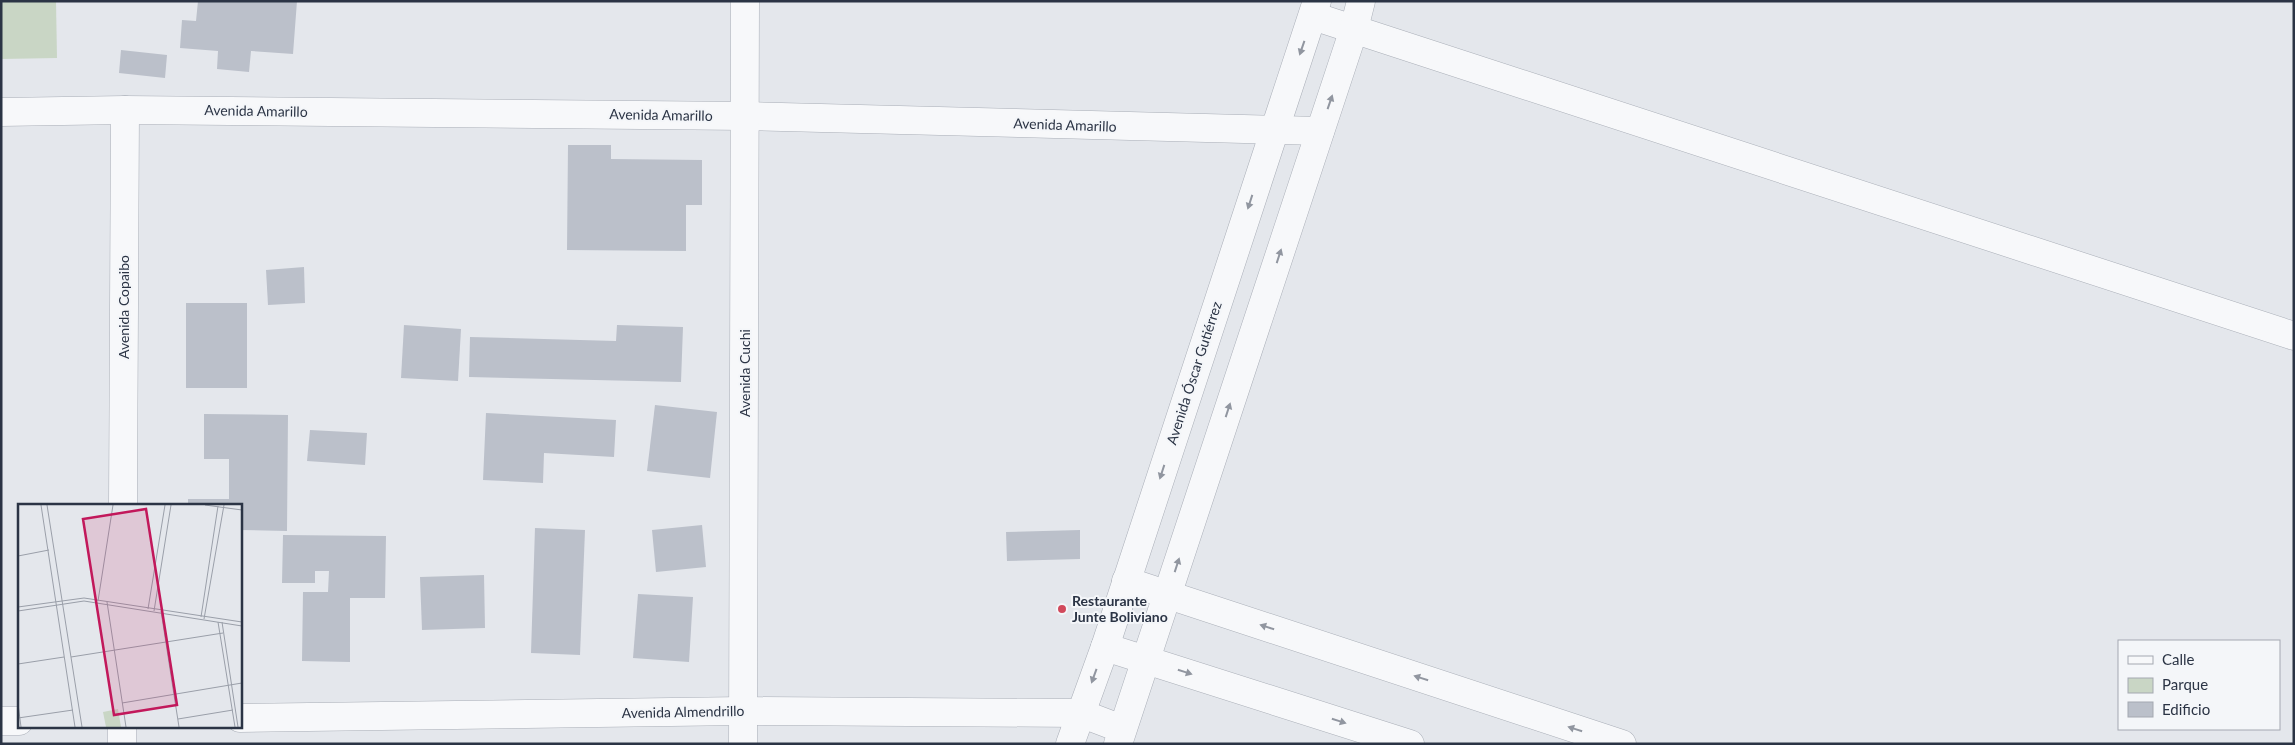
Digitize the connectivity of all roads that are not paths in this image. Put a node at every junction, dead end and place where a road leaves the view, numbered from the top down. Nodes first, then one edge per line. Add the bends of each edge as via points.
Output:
1 (746, 1) edge
2 (1361, 1) edge
3 (1315, 9) edge
4 (1354, 29) junction
5 (125, 110) junction
6 (1, 112) edge
7 (746, 116) junction
8 (1274, 131) junction
9 (1320, 131) junction
10 (2294, 336) edge
11 (123, 504) edge
12 (1126, 581) junction
13 (1168, 595) junction
14 (1105, 647) junction
15 (1146, 659) junction
16 (743, 711) junction
17 (1080, 713) junction
18 (241, 718) edge
19 (1, 721) edge
20 (18, 721) edge
21 (122, 728) edge
22 (1120, 736) edge
23 (122, 744) edge
24 (743, 744) edge
25 (1070, 744) edge
26 (1410, 744) edge
27 (1622, 744) edge

1 - 7 street, Avenida Cuchi
2 - 4 street
3 - 4 street
3 -> 8 street, Avenida Óscar Gutiérrez
9 -> 4 street
4 - 10 street
5 - 6 street, Avenida Amarillo
5 - 7 street, Avenida Amarillo
5 - 11 street, Avenida Copaibo
7 - 8 street, Avenida Amarillo
7 - 16 street, Avenida Cuchi
8 - 9 street, Avenida Amarillo
8 -> 12 street, Avenida Óscar Gutiérrez
13 -> 9 street
12 - 13 street
12 - 14 street, Avenida Óscar Gutiérrez
13 - 15 street
27 -> 13 street
14 - 15 street
14 -> 17 street, Avenida Óscar Gutiérrez
15 - 22 street
15 -> 26 street
16 - 17 street, Avenida Almendrillo
16 - 18 street, Avenida Almendrillo
16 - 24 street, Avenida Cuchi
17 - 22 street, Avenida Almendrillo
17 - 25 street, Avenida Óscar Gutiérrez
19 - 20 street
21 - 23 street

